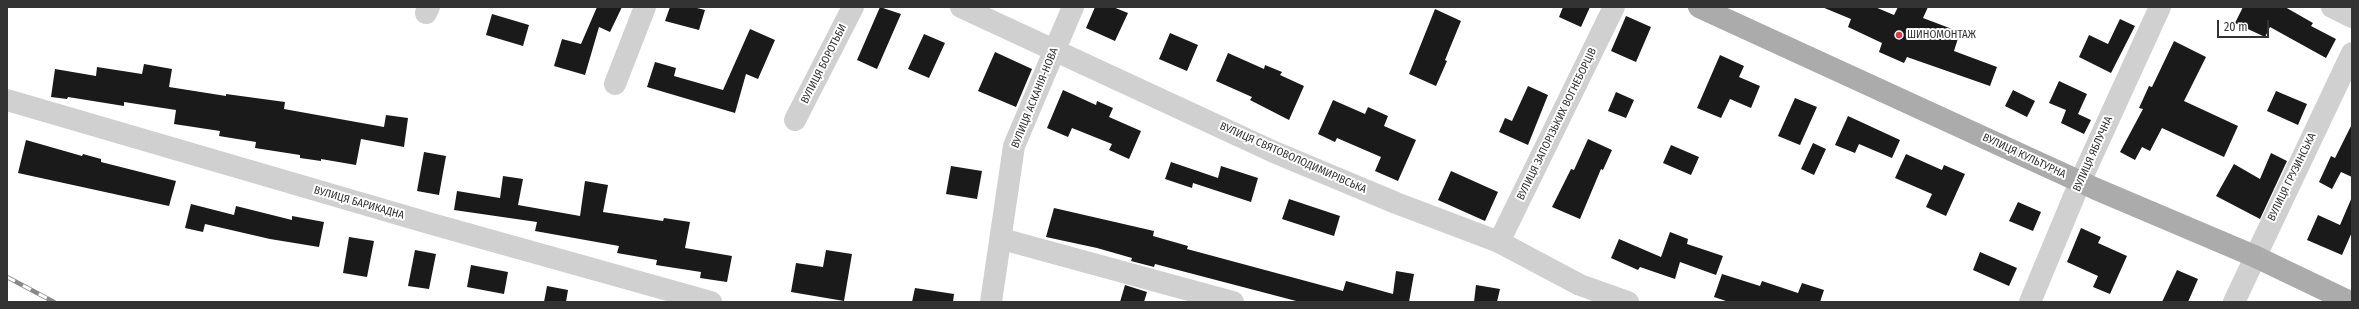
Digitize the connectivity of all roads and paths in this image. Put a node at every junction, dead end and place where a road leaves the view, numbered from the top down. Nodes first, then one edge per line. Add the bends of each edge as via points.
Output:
1 (645, 7) edge
2 (853, 7) edge
3 (961, 7) edge
4 (1072, 7) edge
5 (1614, 7) edge
6 (1699, 7) edge
7 (2160, 7) edge
8 (2332, 7) edge
9 (2352, 17) edge
10 (1054, 48) junction
11 (2352, 53) edge
12 (615, 84) dead end
13 (7, 100) edge
14 (795, 120) dead end
15 (2080, 182) junction
16 (1002, 239) junction
17 (1499, 242) junction
18 (2254, 256) junction
19 (711, 302) edge
20 (991, 302) edge
21 (1233, 302) edge
22 (1628, 302) edge
23 (2030, 302) edge
24 (2234, 302) edge
25 (2350, 302) edge

1 - 12 street
2 - 14 street, ВУЛИЦЯ БОРОТЬБИ
3 - 10 street, ВУЛИЦЯ СВЯТОВОЛОДИМИРІВСЬКА
4 - 10 street, ВУЛИЦЯ АСКАНІЯ-НОВА
5 - 17 street, ВУЛИЦЯ ЗАПОРІЗЬКИХ ВОГНЕБОРЦІВ
6 - 15 main road, ВУЛИЦЯ КУЛЬТУРНА
7 - 15 street, ВУЛИЦЯ ЯБЛУЧНА
8 - 9 street
10 - 16 street, ВУЛИЦЯ АСКАНІЯ-НОВА via 1014,146
10 - 17 street, ВУЛИЦЯ СВЯТОВОЛОДИМИРІВСЬКА via 1274,152
11 - 18 street, ВУЛИЦЯ ГРУЗИНСЬКА
13 - 19 street, ВУЛИЦЯ БАРИКАДНА
15 - 18 main road, ВУЛИЦЯ КУЛЬТУРНА
15 - 23 street, ВУЛИЦЯ ЯБЛУЧНА
16 - 20 street, ВУЛИЦЯ АСКАНІЯ-НОВА
16 - 21 street
17 - 22 street, ВУЛИЦЯ СВЯТОВОЛОДИМИРІВСЬКА via 1580,285
18 - 24 street, ВУЛИЦЯ ГРУЗИНСЬКА
18 - 25 main road, ВУЛИЦЯ КУЛЬТУРНА

